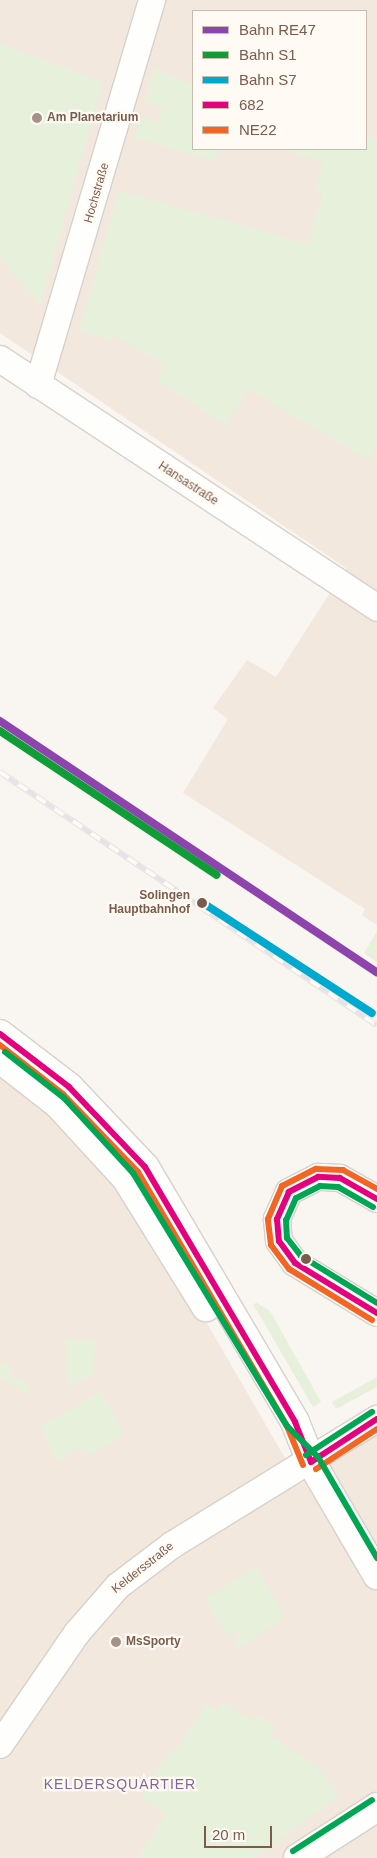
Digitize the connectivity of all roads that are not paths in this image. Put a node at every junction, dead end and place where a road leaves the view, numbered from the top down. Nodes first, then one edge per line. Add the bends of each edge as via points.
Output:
1 (152, 0) edge
2 (0, 359) edge
3 (38, 385) junction
4 (377, 608) edge
5 (0, 1042) edge
6 (377, 1200) edge
7 (377, 1313) edge
8 (377, 1419) edge
9 (311, 1462) junction
10 (377, 1575) edge
11 (0, 1744) edge
12 (377, 1807) edge
13 (298, 1858) edge

1 - 3 street, Hochstraße
2 - 3 street, Hansastraße
3 - 4 street, Hansastraße
5 - 9 street via 126,1178 179,1260 280,1431
5 - 9 street via 69,1087 145,1167 295,1422
6 - 7 street via 340,1178 318,1176 289,1192 277,1219 279,1241 296,1263
8 - 9 street, Keldersstraße
9 - 10 street
9 - 11 street, Keldersstraße via 172,1545 118,1586 77,1633
12 - 13 street

